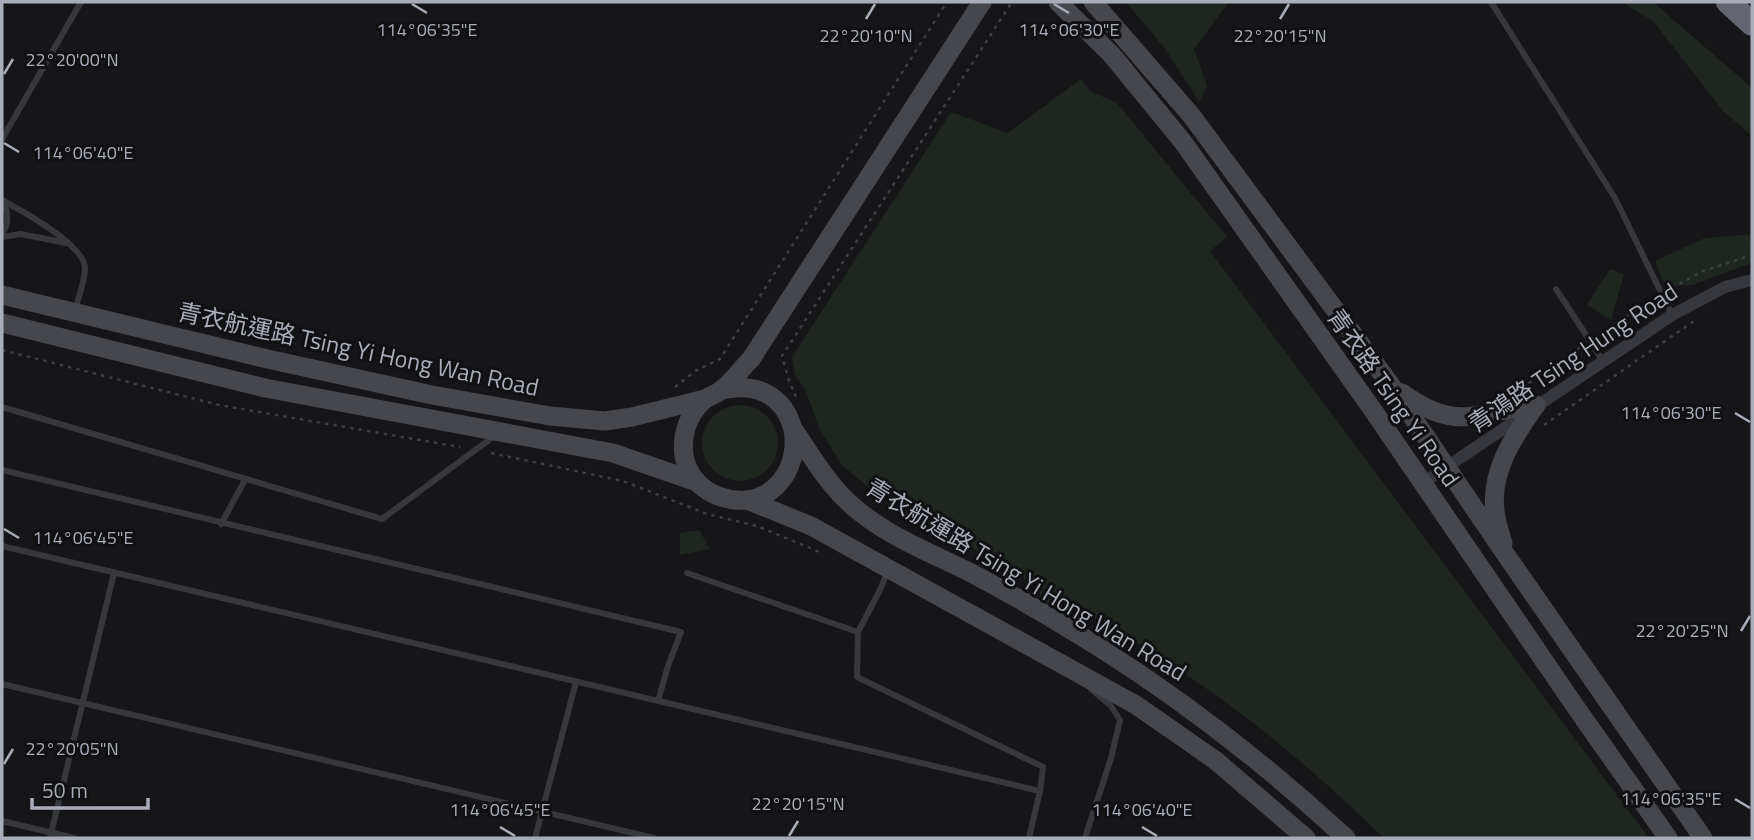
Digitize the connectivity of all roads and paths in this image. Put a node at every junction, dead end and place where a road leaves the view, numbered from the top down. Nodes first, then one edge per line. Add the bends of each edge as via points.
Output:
1 (81, 2) edge
2 (947, 2) edge
3 (982, 2) edge
4 (1012, 2) edge
5 (1058, 2) edge
6 (1093, 2) edge
7 (1491, 2) edge
8 (1728, 2) edge
9 (1752, 24) edge
10 (2, 139) edge
11 (2, 201) edge
12 (2, 236) edge
13 (68, 243) junction
14 (1752, 255) edge
15 (1752, 280) edge
16 (1556, 289) dead end
17 (1662, 293) junction
18 (2, 295) edge
19 (74, 312) junction
20 (1671, 315) junction
21 (1697, 319) dead end
22 (2, 323) edge
23 (1590, 341) junction
24 (2, 350) edge
25 (782, 356) dead end
26 (751, 359) junction
27 (1603, 361) junction
28 (1390, 384) junction
29 (759, 390) junction
30 (665, 391) dead end
31 (1506, 393) dead end
32 (713, 395) junction
33 (1536, 405) junction
34 (2, 407) edge
35 (1542, 428) dead end
36 (794, 430) junction
37 (498, 433) junction
38 (475, 450) junction
39 (1447, 469) junction
40 (2, 470) edge
41 (245, 480) junction
42 (697, 482) junction
43 (1423, 484) junction
44 (747, 500) junction
45 (221, 524) junction
46 (2, 546) edge
47 (824, 555) dead end
48 (1506, 555) junction
49 (888, 568) junction
50 (114, 573) junction
51 (687, 573) dead end
52 (858, 632) junction
53 (1077, 673) junction
54 (576, 682) junction
55 (2, 684) edge
56 (658, 701) junction
57 (83, 703) junction
58 (1040, 791) junction
59 (542, 811) junction
60 (2, 821) edge
61 (51, 836) edge
62 (74, 838) edge
63 (535, 838) edge
64 (654, 838) edge
65 (1029, 838) edge
66 (1085, 838) edge
67 (1306, 838) edge
68 (1346, 838) edge
69 (1668, 838) edge
70 (1703, 838) edge

1 - 10 lane
2 - 30 path via 720,359
3 - 26 street
4 - 25 path
5 - 43 street, 青衣路 Tsing Yi Road via 1111,54 1183,142
6 - 28 street, 青衣路 Tsing Yi Road via 1191,114
7 - 17 lane via 1615,198
8 - 9 highway
11 - 12 lane via 8,222
11 - 13 lane
12 - 13 lane via 21,234
13 - 19 lane via 80,253 85,266
14 - 17 path via 1703,271
15 - 20 street, 青鴻路 Tsing Hung Road via 1725,287
16 - 23 lane
17 - 20 lane
17 - 23 path
18 - 19 street, 青衣航運路 Tsing Yi Hong Wan Road
19 - 32 street, 青衣航運路 Tsing Yi Hong Wan Road via 366,381 550,416 605,421
20 - 27 street, 青鴻路 Tsing Hung Road
21 - 35 path
22 - 37 street via 265,388
23 - 27 lane
23 - 31 path via 1526,385
24 - 38 path via 219,405
26 - 29 street
26 - 32 street
27 - 33 street, 青鴻路 Tsing Hung Road
28 - 33 street via 1424,408 1454,418
28 - 39 street, 青衣路 Tsing Yi Road
29 - 32 street via 740,387
29 - 36 street via 774,399
32 - 42 street via 692,413 685,430 687,467
33 - 39 street, 青鴻路 Tsing Hung Road
33 - 48 street via 1497,477 1495,512
34 - 41 lane
36 - 44 street via 791,467 780,483
36 - 68 street, 青衣航運路 Tsing Yi Hong Wan Road via 825,475 866,516 1125,664 1232,741
37 - 38 lane
37 - 42 street via 613,453
38 - 41 lane via 382,519
38 - 47 path via 623,481 707,514 757,526
39 - 43 street, 青鴻路 Tsing Hung Road
39 - 48 street, 青衣路 Tsing Yi Road
40 - 45 lane
41 - 45 lane
42 - 44 street via 712,494
43 - 69 street, 青衣路 Tsing Yi Road
44 - 49 street, 青衣航運路 Tsing Yi Hong Wan Road via 788,515
45 - 56 lane via 681,632
46 - 50 lane
48 - 70 street, 青衣路 Tsing Yi Road
49 - 52 lane
49 - 53 street, 青衣航運路 Tsing Yi Hong Wan Road
50 - 54 lane
50 - 57 lane
51 - 52 lane
52 - 58 lane via 857,677 1043,767
53 - 66 lane via 1120,720
53 - 67 street, 青衣航運路 Tsing Yi Hong Wan Road via 1189,741
54 - 56 lane
54 - 59 lane
55 - 57 lane
56 - 58 lane
57 - 59 lane
57 - 61 lane
58 - 65 lane
59 - 63 lane
59 - 64 lane
60 - 61 lane
61 - 62 lane

